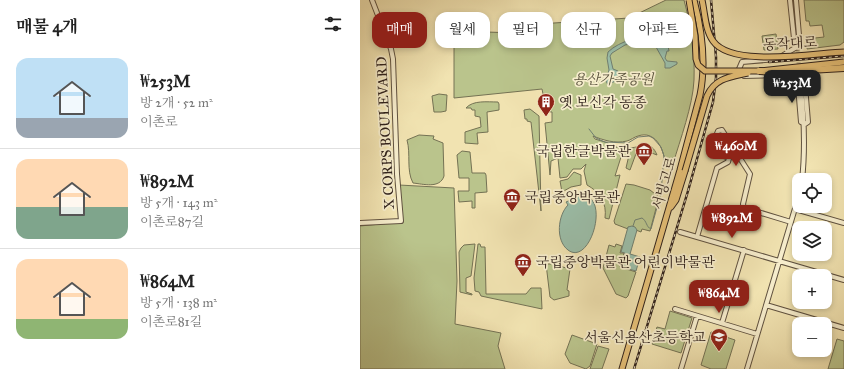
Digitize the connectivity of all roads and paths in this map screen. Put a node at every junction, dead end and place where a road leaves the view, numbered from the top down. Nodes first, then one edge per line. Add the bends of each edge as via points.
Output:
1 (372, 0) edge
2 (689, 0) edge
3 (694, 0) edge
4 (702, 0) edge
5 (791, 0) edge
6 (796, 0) edge
7 (796, 46) junction
8 (844, 52) edge
9 (844, 62) edge
10 (844, 69) edge
11 (759, 71) junction
12 (804, 73) junction
13 (797, 74) junction
14 (800, 79) tunnel mouth
15 (805, 124) junction
16 (737, 155) junction
17 (729, 158) junction
18 (803, 173) edge
19 (667, 213) junction
20 (794, 213) edge
21 (809, 213) edge
22 (791, 222) junction
23 (360, 223) edge
24 (844, 223) edge
25 (680, 232) dead end
26 (697, 237) junction
27 (744, 250) junction
28 (780, 261) junction
29 (844, 280) edge
30 (766, 305) junction
31 (675, 309) dead end
32 (697, 316) junction
33 (722, 323) junction
34 (844, 328) edge
35 (757, 334) junction
36 (622, 369) edge
37 (681, 369) edge
38 (747, 369) edge

1 - 23 street, X CORPS BOULEVARD via 393,59 401,221
2 - 11 main road, bridge via 696,59 700,67 710,72
3 - 19 main road, 서빙고로 via 699,25 702,86
4 - 8 main road, 동작대로, bridge via 710,35 716,45 725,51 765,58
5 - 7 street
6 - 7 street via 800,47
7 - 13 street via 777,59 742,62 739,69 744,76
9 - 11 main road, 동작대로, bridge
10 - 11 highway, bridge
10 - 12 street
11 - 19 main road, bridge via 724,78 711,88 676,200
12 - 13 street
12 - 15 street via 808,122
13 - 15 street via 801,122
14 - 15 street
15 - 18 street
16 - 17 street
16 - 17 street via 722,130 718,131 712,146 713,152
16 - 22 street via 750,174 744,209
17 - 26 street via 728,162 717,168
19 - 36 main road, 서빙고로
20 - 22 street
21 - 24 street
22 - 28 street
25 - 26 street
26 - 27 street
27 - 28 street
27 - 33 street
28 - 29 street
28 - 30 street
30 - 34 street
30 - 35 street
31 - 32 street
32 - 33 street
32 - 37 street
33 - 35 street
35 - 38 street

